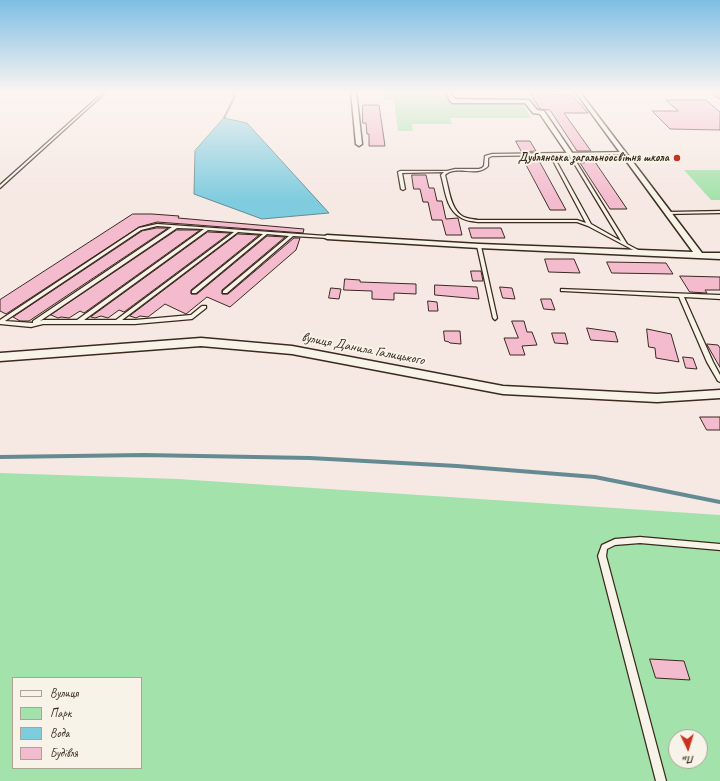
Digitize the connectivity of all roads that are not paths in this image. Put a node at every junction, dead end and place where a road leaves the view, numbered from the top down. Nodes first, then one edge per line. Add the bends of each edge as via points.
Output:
1 (66, 127) edge
2 (357, 127) edge
3 (552, 127) edge
4 (604, 127) edge
5 (359, 144) dead end
6 (623, 153) junction
7 (551, 154) junction
8 (570, 154) junction
9 (450, 170) junction
10 (0, 187) edge
11 (403, 189) dead end
12 (720, 212) edge
13 (668, 213) junction
14 (589, 225) junction
15 (175, 227) junction
16 (208, 229) junction
17 (237, 231) junction
18 (266, 233) junction
19 (292, 235) junction
20 (327, 237) joint
21 (625, 245) junction
22 (479, 246) junction
23 (639, 252) junction
24 (699, 254) junction
25 (720, 256) edge
26 (563, 290) dead end
27 (194, 292) dead end
28 (225, 292) dead end
29 (681, 296) junction
30 (720, 297) edge
31 (204, 307) dead end
32 (495, 318) dead end
33 (0, 322) edge
34 (78, 322) junction
35 (117, 322) junction
36 (31, 325) junction
37 (0, 357) edge
38 (720, 380) edge
39 (720, 394) edge
40 (720, 547) edge
41 (661, 781) edge

1 - 10 lane
2 - 5 street
3 - 8 street
4 - 6 street
6 - 8 lane
6 - 13 street
7 - 8 lane
7 - 9 lane via 492,155 486,157 484,169
7 - 14 lane
8 - 21 lane
9 - 11 lane via 400,172
9 - 14 lane via 443,175 454,211 465,220 576,221
12 - 13 lane
13 - 24 street
14 - 21 lane
15 - 16 lane
15 - 33 lane via 157,225 140,229
15 - 36 lane
16 - 17 lane
16 - 34 lane
17 - 18 lane
17 - 35 lane
18 - 19 lane
18 - 27 lane
19 - 20 lane
19 - 28 lane
20 - 22 street
21 - 23 lane
22 - 23 street
22 - 32 lane
23 - 24 street
24 - 25 street
26 - 29 lane
29 - 30 lane
29 - 38 lane
31 - 35 lane via 192,317
33 - 36 lane
34 - 35 lane
34 - 36 lane via 43,322
37 - 39 street, вулиця Данила Галицького via 201,342 292,350 503,390 658,398
40 - 41 lane via 640,540 614,542 604,547 602,556

